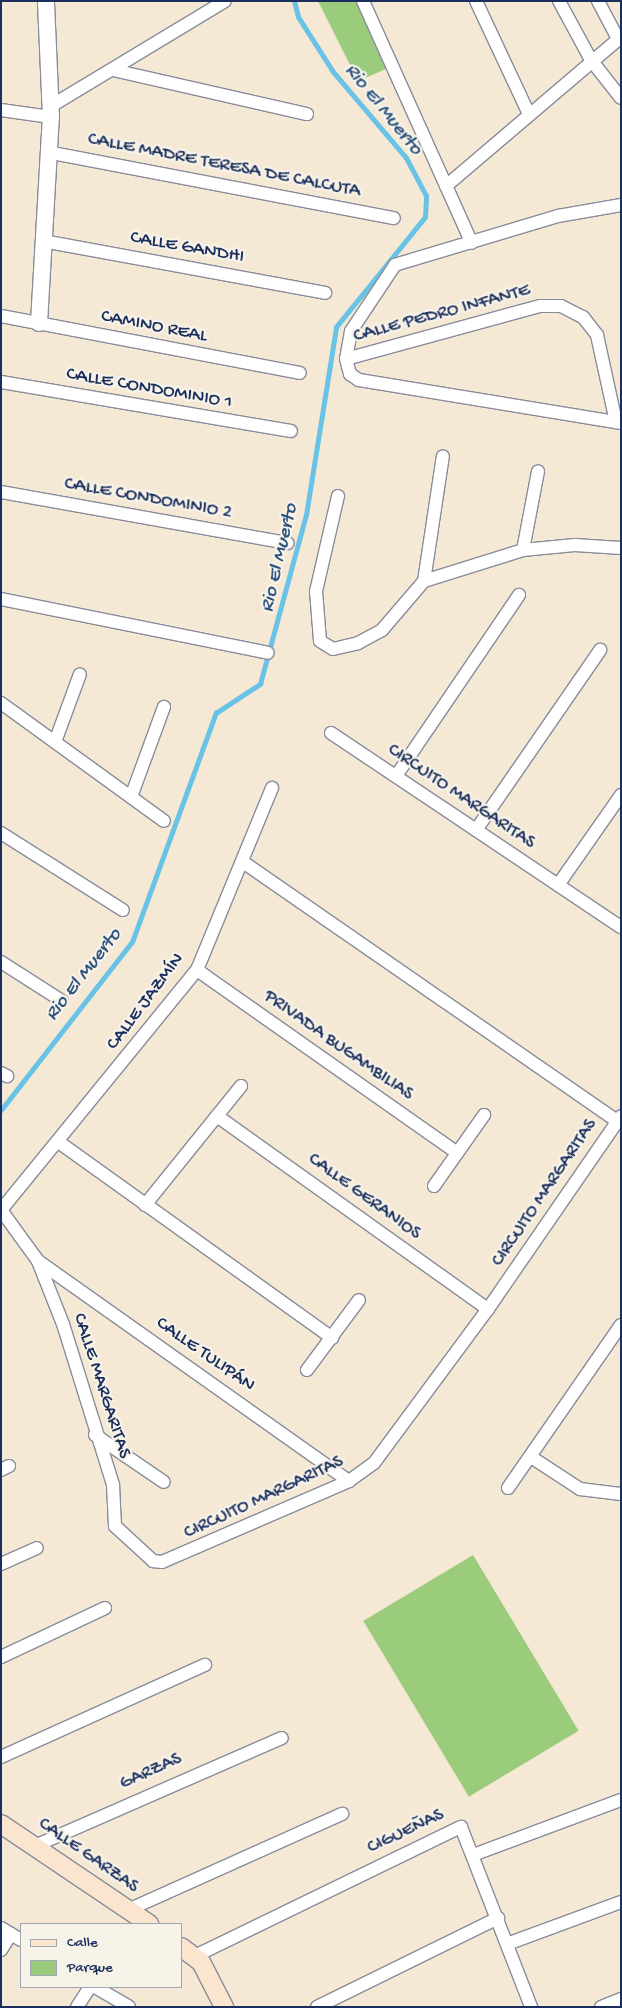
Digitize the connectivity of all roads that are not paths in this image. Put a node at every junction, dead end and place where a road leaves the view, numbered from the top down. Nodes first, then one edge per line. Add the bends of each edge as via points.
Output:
1 (46, 1) edge
2 (225, 1) edge
3 (363, 1) edge
4 (476, 1) edge
5 (559, 1) edge
6 (598, 1) edge
7 (620, 38) edge
8 (591, 60) junction
9 (114, 70) junction
10 (621, 98) edge
11 (1, 110) edge
12 (51, 111) junction
13 (307, 114) dead end
14 (529, 114) junction
15 (47, 152) junction
16 (446, 186) junction
17 (621, 205) edge
18 (394, 218) dead end
19 (43, 241) junction
20 (472, 243) junction
21 (325, 293) dead end
22 (1, 316) edge
23 (39, 323) junction
24 (346, 359) junction
25 (300, 373) dead end
26 (1, 382) edge
27 (618, 423) edge
28 (291, 431) dead end
29 (443, 456) dead end
30 (538, 471) dead end
31 (1, 492) edge
32 (338, 496) dead end
33 (287, 543) dead end
34 (621, 548) edge
35 (523, 550) junction
36 (424, 581) junction
37 (519, 595) dead end
38 (1, 598) edge
39 (600, 650) dead end
40 (268, 653) dead end
41 (80, 674) dead end
42 (1, 703) edge
43 (164, 707) dead end
44 (331, 733) dead end
45 (55, 742) junction
46 (396, 776) junction
47 (272, 788) dead end
48 (621, 795) edge
49 (130, 796) junction
50 (164, 821) dead end
51 (476, 830) junction
52 (1, 833) edge
53 (243, 862) junction
54 (558, 885) junction
55 (123, 910) dead end
56 (621, 927) edge
57 (1, 962) edge
58 (197, 970) junction
59 (62, 1001) dead end
60 (241, 1086) dead end
61 (484, 1115) dead end
62 (217, 1116) junction
63 (619, 1118) edge
64 (60, 1143) junction
65 (457, 1153) junction
66 (434, 1186) dead end
67 (145, 1205) junction
68 (1, 1210) edge
69 (38, 1261) junction
70 (359, 1300) dead end
71 (488, 1309) junction
72 (621, 1326) edge
73 (332, 1338) junction
74 (307, 1370) dead end
75 (95, 1435) junction
76 (531, 1457) junction
77 (349, 1481) junction
78 (164, 1482) dead end
79 (508, 1488) dead end
80 (621, 1494) edge
81 (37, 1548) dead end
82 (162, 1562) joint
83 (1, 1564) edge
84 (105, 1608) dead end
85 (1, 1657) edge
86 (205, 1665) dead end
87 (282, 1738) dead end
88 (1, 1757) edge
89 (621, 1800) edge
90 (342, 1814) dead end
91 (1, 1824) edge
92 (37, 1845) junction
93 (473, 1855) junction
94 (621, 1902) edge
95 (128, 1910) junction
96 (498, 1918) junction
97 (148, 1923) edge
98 (11, 1934) edge
99 (507, 1944) junction
100 (1, 1950) edge
101 (188, 1951) edge
102 (89, 1988) edge
103 (97, 1988) edge
104 (621, 1999) edge
105 (77, 2007) edge
106 (129, 2007) edge
107 (224, 2007) edge
108 (317, 2007) edge
109 (530, 2007) edge
110 (601, 2007) edge

1 - 12 street
2 - 9 street
3 - 16 street
4 - 14 street
5 - 8 street
6 - 7 street
7 - 8 street
8 - 10 street
8 - 14 street
9 - 12 street
9 - 13 street
11 - 12 street
12 - 15 street
14 - 16 street
15 - 18 street, CALLE MADRE TERESA DE CALCUTA
15 - 19 street
16 - 20 street
17 - 20 street via 558,216
19 - 21 street, CALLE GANDHI
19 - 23 street
20 - 24 street via 395,265 352,331
22 - 23 street, CAMINO REAL
23 - 25 street, CAMINO REAL
24 - 27 street via 353,378
24 - 27 street, CALLE PEDRO INFANTE via 540,306 561,306 583,317 597,335
26 - 28 street, CALLE CONDOMINIO 1
29 - 36 street
30 - 35 street
31 - 33 street, CALLE CONDOMINIO 2
32 - 36 street via 316,591 317,624 325,646 351,645 382,630
34 - 35 street via 575,545
35 - 36 street
37 - 46 street
38 - 40 street
39 - 51 street
41 - 45 street
42 - 45 street
43 - 49 street
44 - 46 street, CIRCUITO MARGARITAS
45 - 49 street
46 - 51 street, CIRCUITO MARGARITAS
47 - 53 street, CALLE JAZMÍN
48 - 54 street
49 - 50 street
51 - 54 street, CIRCUITO MARGARITAS
52 - 55 street
53 - 58 street, CALLE JAZMÍN
53 - 63 street, CIRCUITO MARGARITAS
54 - 56 street, CIRCUITO MARGARITAS
57 - 59 street
58 - 64 street, CALLE JAZMÍN
58 - 65 street, PRIVADA BUGAMBILIAS
60 - 62 street
61 - 65 street
62 - 67 street
62 - 71 street, CALLE GERANIOS
63 - 71 street, CIRCUITO MARGARITAS
64 - 67 street
64 - 68 street, CALLE JAZMÍN
65 - 66 street
67 - 73 street
68 - 69 street, CALLE MARGARITAS
69 - 75 street, CALLE MARGARITAS via 63,1324
69 - 77 street, CALLE TULIPÁN
70 - 73 street
71 - 77 street, CIRCUITO MARGARITAS via 374,1464
72 - 76 street
73 - 74 street
75 - 78 street
75 - 82 street, CALLE MARGARITAS via 112,1485 115,1526 153,1561
76 - 79 street
76 - 80 street via 580,1489
77 - 82 street, CIRCUITO MARGARITAS
81 - 83 street
84 - 85 street
86 - 88 street
87 - 92 street, GARZAS
89 - 93 street
90 - 95 street
91 - 92 main road, CALLE GARZAS
92 - 95 main road, CALLE GARZAS
93 - 96 street, CIGUEÑAS
93 - 101 street, CIGUEÑAS via 465,1834 454,1827
94 - 99 street
95 - 97 main road, CALLE GARZAS
96 - 99 street, CIGUEÑAS
96 - 108 street
98 - 100 street
99 - 109 street, CIGUEÑAS
101 - 107 main road
102 - 105 street
103 - 106 street
104 - 110 street

